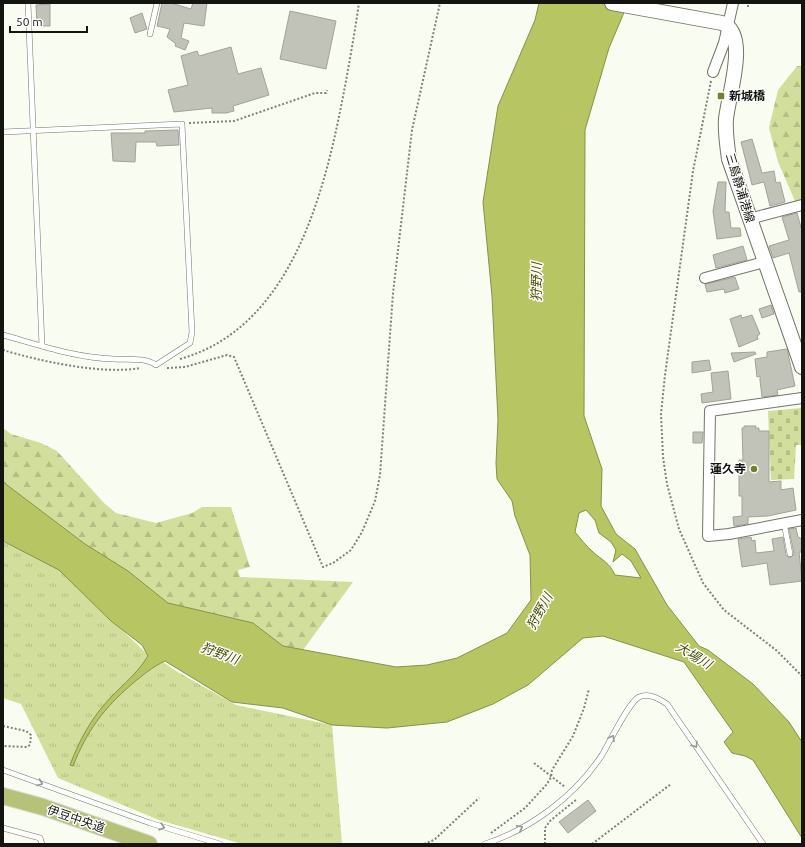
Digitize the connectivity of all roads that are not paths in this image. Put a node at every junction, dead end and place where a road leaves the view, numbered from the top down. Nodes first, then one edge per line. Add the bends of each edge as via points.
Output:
1 (28, 3) edge
2 (157, 3) edge
3 (612, 3) edge
4 (733, 3) edge
5 (725, 25) junction
6 (150, 34) dead end
7 (713, 72) road end
8 (34, 130) junction
9 (3, 132) edge
10 (802, 205) edge
11 (749, 219) junction
12 (764, 262) junction
13 (704, 278) dead end
14 (3, 335) edge
15 (42, 346) junction
16 (802, 367) edge
17 (802, 398) edge
18 (802, 520) edge
19 (784, 523) junction
20 (790, 554) dead end
21 (3, 770) edge
22 (3, 796) edge
23 (3, 804) edge
24 (3, 828) edge
25 (42, 844) edge
26 (133, 844) edge
27 (148, 844) edge
28 (220, 844) edge
29 (485, 844) edge
30 (762, 844) edge

1 - 8 lane
2 - 6 lane
3 - 5 main road
4 - 5 street
5 - 7 street
5 - 11 main road, 三島静浦港線 via 733,35 737,51 726,118 726,138 729,159
8 - 9 lane
8 - 15 lane
8 - 15 lane via 182,124 192,332 190,343 156,365 152,362 112,359
10 - 11 street
11 - 12 main road, 三島静浦港線
12 - 13 street
12 - 16 main road, 三島静浦港線
14 - 15 lane
17 - 19 street via 710,411 708,536
18 - 19 street
19 - 20 lane
21 -> 28 lane via 150,823
22 - 27 highway, 伊豆中央道 via 43,807
23 - 26 highway, 伊豆中央道 via 70,822
24 - 25 lane via 40,838
29 -> 30 lane via 534,820 571,792 601,756 631,706 639,697 647,695 658,697 667,704

